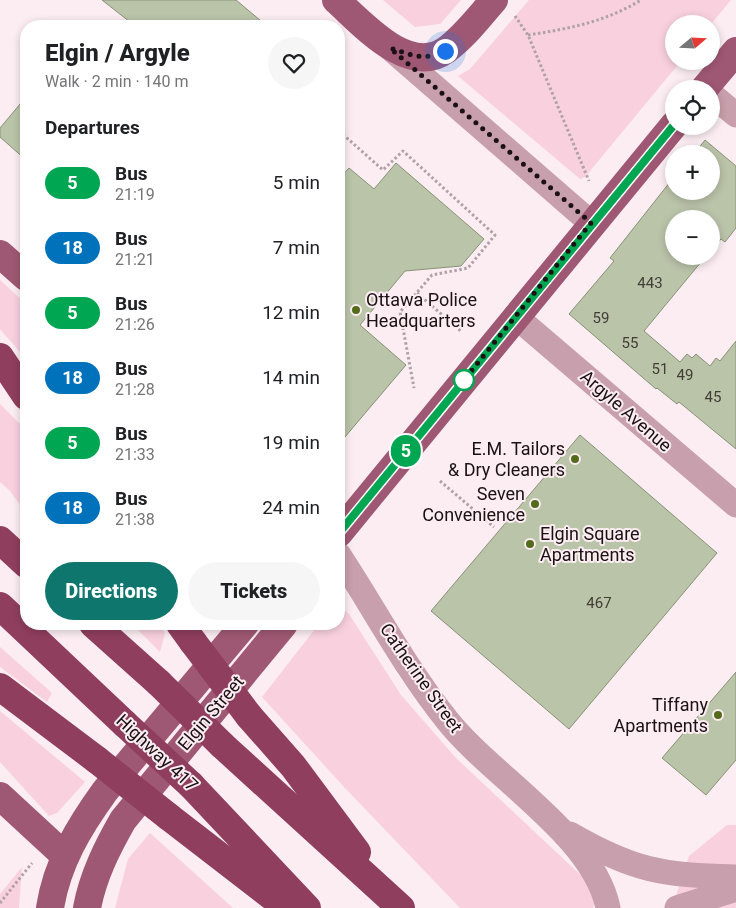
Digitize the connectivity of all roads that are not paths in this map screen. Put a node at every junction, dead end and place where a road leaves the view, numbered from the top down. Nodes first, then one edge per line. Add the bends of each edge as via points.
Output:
1 (336, 0) edge
2 (504, 7) edge
3 (390, 48) junction
4 (736, 51) edge
5 (712, 80) edge
6 (720, 102) edge
7 (736, 115) edge
8 (666, 135) edge
9 (591, 223) junction
10 (0, 254) edge
11 (20, 272) edge
12 (515, 316) junction
13 (1, 359) edge
14 (20, 387) edge
15 (736, 505) edge
16 (345, 526) edge
17 (0, 540) edge
18 (20, 558) edge
19 (345, 564) edge
20 (0, 606) edge
21 (20, 625) edge
22 (25, 630) edge
23 (100, 630) edge
24 (240, 630) edge
25 (279, 630) edge
26 (186, 633) edge
27 (0, 687) edge
28 (0, 796) edge
29 (561, 829) junction
30 (65, 856) junction
31 (736, 877) edge
32 (736, 889) edge
33 (396, 903) edge
34 (50, 908) edge
35 (87, 908) edge
36 (287, 908) edge
37 (306, 908) edge
38 (608, 908) edge
39 (677, 908) edge

1 - 3 main road
2 - 3 main road via 437,55 417,57
3 - 9 street
4 - 5 main road
6 - 7 street
8 - 9 main road
9 - 12 main road
10 - 11 main road
12 - 15 street, Argyle Avenue
12 - 16 main road
13 - 14 highway
17 - 18 highway
19 - 29 street, Catherine Street via 448,721 490,766
20 - 21 highway, Highway 417, bridge
22 - 37 highway, Highway 417, bridge via 191,785
23 - 33 highway, bridge
24 - 30 main road, Elgin Street via 105,791
25 - 35 main road, Elgin Street via 123,820 108,846
26 - 33 highway, bridge via 248,716 294,766
27 - 36 highway, bridge
28 - 30 main road
29 - 31 street via 613,858 647,870 686,876
29 - 38 street via 601,884
30 - 34 main road, Elgin Street via 53,886
32 - 39 street

